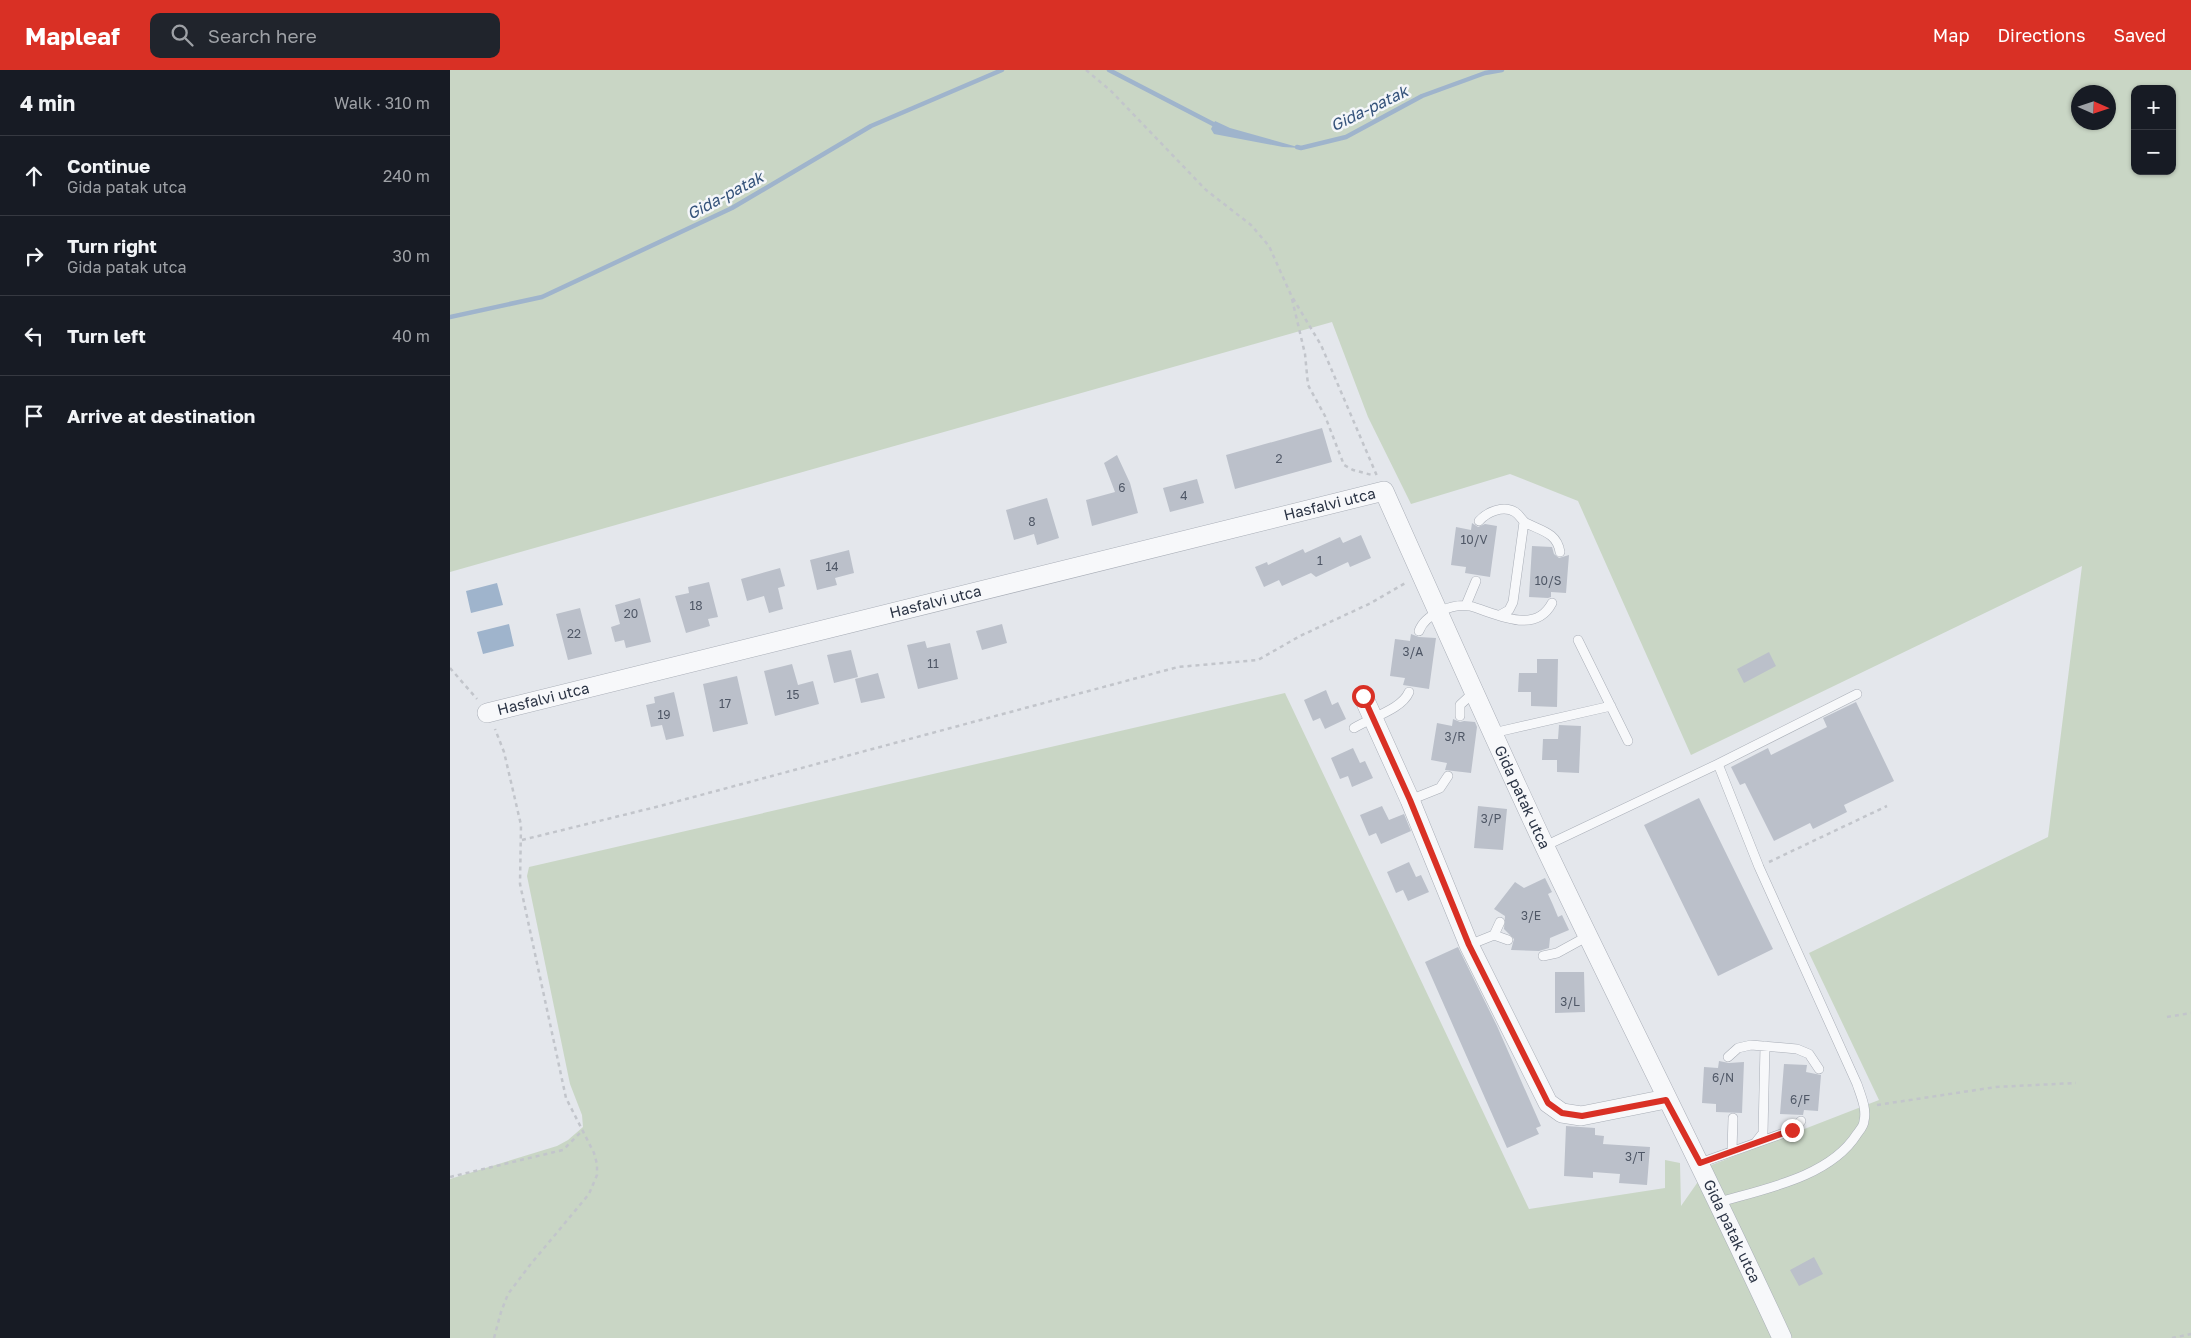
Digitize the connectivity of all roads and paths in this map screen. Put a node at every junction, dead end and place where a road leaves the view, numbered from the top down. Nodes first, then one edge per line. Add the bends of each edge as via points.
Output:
1 (1086, 70) edge
2 (1290, 296) junction
3 (1384, 491) joint
4 (1479, 522) dead end
5 (1524, 522) junction
6 (1560, 552) dead end
7 (1421, 573) junction
8 (1476, 580) dead end
9 (1552, 603) dead end
10 (1466, 605) junction
11 (1439, 611) junction
12 (1500, 615) junction
13 (1419, 631) dead end
14 (1578, 640) dead end
15 (450, 668) edge
16 (1409, 692) dead end
17 (1474, 692) junction
18 (1857, 694) dead end
19 (1363, 696) dead end
20 (1610, 706) junction
21 (487, 713) junction
22 (1460, 716) dead end
23 (1372, 718) junction
24 (1354, 728) dead end
25 (1493, 733) junction
26 (1628, 741) dead end
27 (1718, 764) junction
28 (1448, 776) dead end
29 (1410, 800) junction
30 (1887, 806) dead end
31 (522, 840) junction
32 (1545, 846) junction
33 (1759, 866) junction
34 (1500, 922) dead end
35 (1494, 935) junction
36 (1588, 936) junction
37 (1508, 940) dead end
38 (1469, 945) junction
39 (1543, 956) dead end
40 (2191, 1013) edge
41 (2167, 1018) dead end
42 (1765, 1046) junction
43 (1728, 1057) dead end
44 (1819, 1069) dead end
45 (2076, 1083) dead end
46 (1666, 1100) junction
47 (1865, 1107) junction
48 (1733, 1118) dead end
49 (1801, 1121) dead end
50 (582, 1131) junction
51 (1756, 1142) junction
52 (1732, 1150) junction
53 (1700, 1163) junction
54 (450, 1177) edge
55 (1719, 1202) junction
56 (2191, 1334) edge
57 (494, 1338) edge
58 (1782, 1338) edge
59 (2172, 1338) edge

1 - 2 path via 1111,91 1206,190 1251,225 1269,246
2 - 2 path via 1305,354 1308,384 1344,464 1378,477 1320,345
3 - 7 street, Gida patak utca
3 - 21 street, Hasfalvi utca
4 - 5 lane via 1487,514 1506,510 1516,513
5 - 6 lane via 1553,535
5 - 12 lane via 1513,602 1509,610
7 - 11 street, Gida patak utca
7 - 31 path via 1371,603 1300,636 1258,660 1178,667
8 - 10 lane
9 - 12 lane via 1546,611 1527,621
10 - 11 lane
10 - 12 lane
11 - 13 lane via 1424,622
11 - 17 street, Gida patak utca
14 - 20 lane
15 - 21 path
16 - 23 lane via 1398,707
17 - 22 lane via 1460,705
17 - 25 street, Gida patak utca
18 - 27 lane
19 - 23 street
20 - 25 lane
20 - 26 lane
21 - 31 path via 504,752
23 - 24 lane
23 - 29 street
25 - 32 street, Gida patak utca
27 - 32 lane
27 - 33 lane
28 - 29 lane via 1440,788
29 - 38 street
30 - 33 path
31 - 50 path via 520,884 566,1098
32 - 36 street, Gida patak utca
33 - 47 lane
34 - 35 lane
35 - 37 lane
35 - 38 lane
36 - 39 lane via 1557,953
36 - 46 street, Gida patak utca
38 - 46 street via 1548,1103 1555,1109 1582,1116
40 - 41 path
42 - 43 lane via 1744,1046
42 - 44 lane via 1804,1051
42 - 51 lane via 1763,1133
45 - 47 path via 1996,1087
46 - 53 street, Gida patak utca
47 - 55 lane via 1864,1122 1856,1136 1831,1162 1795,1178
48 - 52 lane
49 - 51 lane via 1792,1130
50 - 54 path via 563,1150
50 - 57 path via 597,1164 594,1185 508,1294
51 - 52 lane
52 - 53 lane
53 - 55 street, Gida patak utca
55 - 58 street, Gida patak utca
56 - 59 path

